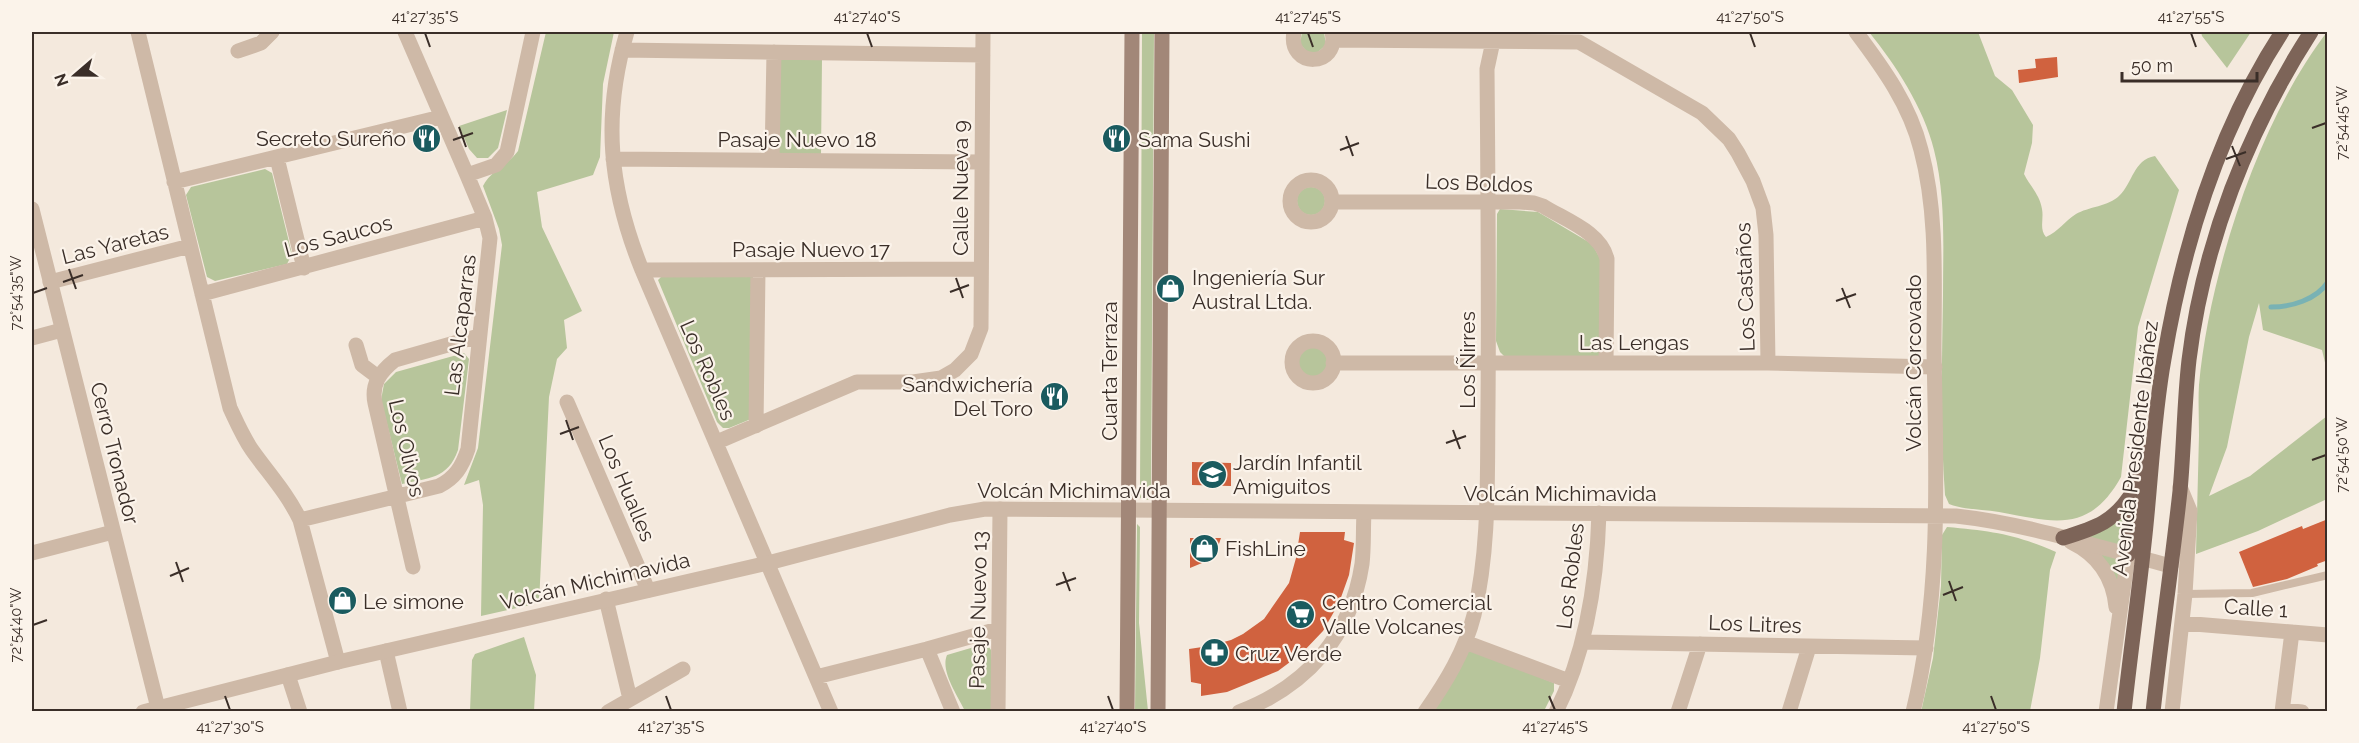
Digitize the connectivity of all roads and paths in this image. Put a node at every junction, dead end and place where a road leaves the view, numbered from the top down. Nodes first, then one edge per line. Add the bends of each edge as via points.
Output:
1 (138, 32) edge
2 (272, 32) edge
3 (405, 32) edge
4 (533, 32) edge
5 (627, 32) edge
6 (983, 32) edge
7 (1132, 32) edge
8 (1162, 32) edge
9 (1294, 32) edge
10 (1856, 32) edge
11 (2282, 32) edge
12 (2310, 32) edge
13 (1333, 36) edge
14 (1494, 36) edge
15 (622, 50) junction
16 (238, 51) dead end
17 (774, 52) junction
18 (983, 55) junction
19 (441, 117) junction
20 (277, 158) junction
21 (612, 159) junction
22 (772, 160) junction
23 (981, 162) junction
24 (467, 175) junction
25 (174, 182) junction
26 (1488, 201) junction
27 (1332, 202) dead end
28 (32, 209) edge
29 (484, 218) junction
30 (190, 246) junction
31 (304, 268) junction
32 (981, 269) junction
33 (642, 270) junction
34 (758, 270) junction
35 (50, 282) junction
36 (202, 294) junction
37 (62, 330) junction
38 (479, 336) junction
39 (32, 338) edge
40 (356, 345) dead end
41 (1333, 363) dead end
42 (1488, 363) junction
43 (1606, 363) junction
44 (1768, 363) junction
45 (1935, 367) junction
46 (378, 377) junction
47 (567, 402) dead end
48 (2156, 417) junction
49 (756, 426) junction
50 (717, 442) junction
51 (2180, 487) junction
52 (2135, 488) junction
53 (396, 496) junction
54 (1000, 509) junction
55 (1128, 510) junction
56 (1160, 511) junction
57 (1364, 513) junction
58 (1599, 513) junction
59 (1487, 514) junction
60 (1935, 515) junction
61 (300, 520) junction
62 (113, 532) junction
63 (2063, 538) junction
64 (32, 553) edge
65 (2135, 557) junction
66 (768, 563) junction
67 (2171, 566) junction
68 (413, 567) dead end
69 (2328, 575) edge
70 (648, 590) junction
71 (2185, 594) junction
72 (606, 599) junction
73 (2182, 623) junction
74 (2118, 628) junction
75 (998, 629) junction
76 (2292, 632) junction
77 (2328, 635) edge
78 (1466, 642) junction
79 (1582, 642) junction
80 (1700, 644) junction
81 (1809, 647) junction
82 (1926, 648) junction
83 (927, 650) junction
84 (386, 651) junction
85 (338, 662) junction
86 (684, 669) dead end
87 (288, 675) junction
88 (816, 677) junction
89 (1569, 681) junction
90 (630, 699) junction
91 (154, 710) edge
92 (300, 711) edge
93 (400, 711) edge
94 (608, 711) edge
95 (831, 711) edge
96 (953, 711) edge
97 (998, 711) edge
98 (1127, 711) edge
99 (1158, 711) edge
100 (1239, 711) edge
101 (1425, 711) edge
102 (1556, 711) edge
103 (1678, 711) edge
104 (1789, 711) edge
105 (1912, 711) edge
106 (2106, 711) edge
107 (2124, 711) edge
108 (2152, 711) edge
109 (2172, 711) edge
110 (2283, 711) edge
111 (2302, 711) edge

1 - 25 street
2 - 16 street via 261,43
3 - 19 street, Las Alcaparras
4 - 24 street via 507,152 496,165
5 - 15 street, Los Robles
6 - 18 street, Calle Nueva 9
7 - 55 main road, Cuarta Terraza
8 - 56 main road
9 - 13 street, Los Castaños via 1293,45 1306,59 1319,59 1330,52
10 - 45 street, Volcán Corcovado via 1898,93 1921,149 1933,230
11 - 48 main road, Avenida Presidente Ibáñez via 2246,95 2209,184 2174,308
12 - 51 main road, Avenida Presidente Ibáñez via 2264,114 2236,178 2215,243 2189,360
13 - 14 street, Los Castaños
14 - 26 street, Los Ñirres via 1487,69
14 - 44 street, Los Castaños via 1585,44 1702,113 1729,139 1747,166 1763,208
15 - 17 street
15 - 21 street, Los Robles via 612,120
17 - 18 street
17 - 22 street
18 - 23 street, Calle Nueva 9
19 - 20 street
19 - 24 street, Las Alcaparras
20 - 25 street
20 - 31 street
21 - 22 street, Pasaje Nuevo 18
21 - 33 street, Los Robles via 621,212
22 - 23 street, Pasaje Nuevo 18
23 - 32 street, Calle Nueva 9
24 - 29 street, Las Alcaparras
25 - 30 street
26 - 27 street, Los Boldos
26 - 42 street, Los Ñirres
26 - 43 street, Los Boldos via 1538,204 1600,242 1607,259
28 - 35 street, Cerro Tronador
29 - 31 street, Los Saucos
29 - 38 street, Las Alcaparras via 491,247
30 - 35 street, Las Yaretas
30 - 36 street
31 - 36 street, Los Saucos
32 - 34 street, Pasaje Nuevo 17
32 - 49 street, Calle Nueva 9 via 981,328 971,354 955,370 930,380 856,382
33 - 34 street, Pasaje Nuevo 17
33 - 50 street, Los Robles
34 - 49 street
35 - 37 street, Cerro Tronador
36 - 61 street via 230,408 240,431
37 - 39 street
37 - 62 street, Cerro Tronador
38 - 46 street, Los Olivos via 395,360
38 - 53 street, Las Alcaparras via 468,449 459,470 439,486
40 - 46 street via 363,365
41 - 42 street, Las Lengas
42 - 43 street, Las Lengas
42 - 59 street, Los Ñirres
43 - 44 street, Las Lengas
44 - 45 street, Las Lengas
45 - 60 street, Volcán Corcovado
46 - 53 street, Los Olivos via 373,396
47 - 70 street, Los Hualles
48 - 52 main road
48 - 65 main road, Avenida Presidente Ibáñez
49 - 50 street, Calle Nueva 9
50 - 66 street, Los Robles
51 - 67 main road, Avenida Presidente Ibáñez
51 - 71 street, Avenida Presidente Ibáñez via 2190,511
52 - 63 main road via 2126,504 2106,522
52 - 65 main road
53 - 61 street, Las Alcaparras
53 - 68 street, Los Olivos
54 - 55 street, Volcán Michimavida
54 - 66 street, Volcán Michimavida via 950,515
54 - 75 street, Pasaje Nuevo 13
55 - 56 street, Volcán Michimavida
55 - 98 main road, Cuarta Terraza
56 - 57 street, Volcán Michimavida
56 - 99 main road
57 - 59 street, Volcán Michimavida
57 - 100 street via 1362,563 1351,606 1335,639 1290,687
58 - 59 street, Volcán Michimavida
58 - 60 street, Volcán Michimavida
58 - 79 street, Los Robles via 1594,586
59 - 78 street, Los Ñirres via 1478,592
60 - 63 street, Volcán Michimavida via 1994,521
60 - 82 street, Volcán Corcovado
61 - 85 street
62 - 64 street
62 - 91 street, Cerro Tronador
63 - 65 street, Volcán Michimavida
63 - 74 street, Avenida Presidente Ibáñez via 2083,547 2106,570 2115,596
65 - 67 street, Volcán Michimavida
65 - 74 street, Avenida Presidente Ibáñez
65 - 107 main road, Avenida Presidente Ibáñez
66 - 70 street, Volcán Michimavida
66 - 88 street, Los Robles
67 - 108 main road, Avenida Presidente Ibáñez
69 - 71 lane via 2252,593
70 - 72 street, Volcán Michimavida
71 - 73 street, Avenida Presidente Ibáñez
72 - 84 street, Volcán Michimavida
72 - 90 street
73 - 76 street, Calle 1
73 - 109 street, Avenida Presidente Ibáñez
74 - 106 street, Avenida Presidente Ibáñez
75 - 83 street
75 - 97 street, Pasaje Nuevo 13
76 - 77 street, Calle 1
76 - 110 street
78 - 89 street
78 - 101 street, Los Ñirres
79 - 80 street, Los Litres
79 - 89 street, Los Robles
80 - 81 street, Los Litres
80 - 103 street
81 - 82 street, Los Litres
81 - 104 street
82 - 105 street, Volcán Corcovado
83 - 88 street
83 - 96 street
84 - 85 street, Volcán Michimavida
84 - 93 street
85 - 87 street, Volcán Michimavida
86 - 90 street
87 - 91 street, Volcán Michimavida
87 - 92 street
88 - 95 street, Los Robles
89 - 102 street, Los Robles
90 - 94 street
110 - 111 street

